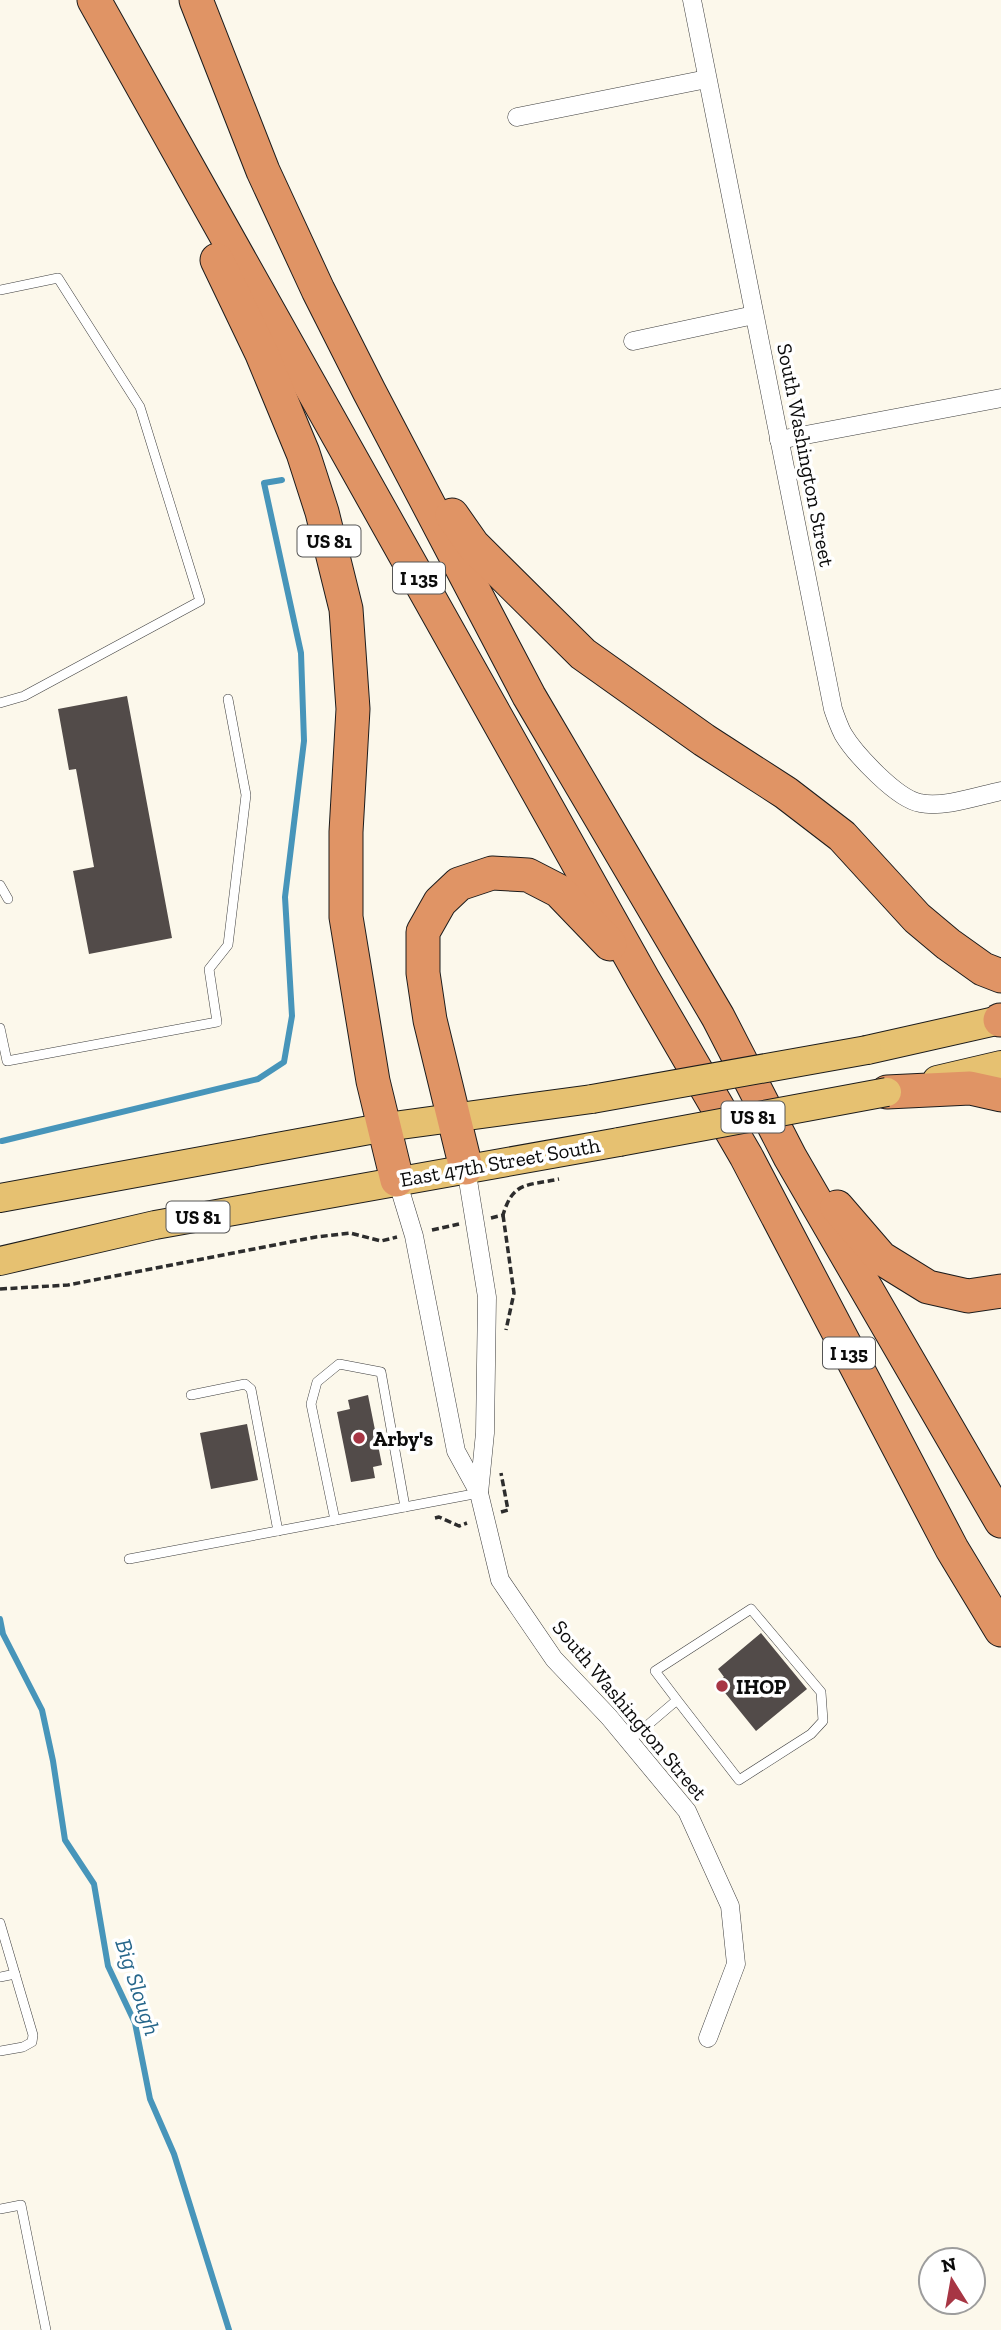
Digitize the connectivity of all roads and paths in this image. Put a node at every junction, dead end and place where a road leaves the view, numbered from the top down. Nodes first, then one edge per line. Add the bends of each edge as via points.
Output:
1 (92, 0) edge
2 (196, 0) edge
3 (692, 0) edge
4 (707, 79) junction
5 (517, 117) dead end
6 (0, 290) edge
7 (754, 315) junction
8 (633, 341) dead end
9 (369, 391) junction
10 (1001, 398) edge
11 (779, 440) junction
12 (228, 699) dead end
13 (0, 704) edge
14 (1001, 791) edge
15 (0, 885) edge
16 (8, 899) dead end
17 (1001, 976) edge
18 (643, 979) junction
19 (1000, 1020) edge
20 (0, 1028) edge
21 (1001, 1065) edge
22 (887, 1091) junction
23 (1001, 1095) edge
24 (454, 1118) junction
25 (386, 1127) junction
26 (790, 1157) junction
27 (466, 1168) junction
28 (559, 1179) dead end
29 (397, 1180) junction
30 (0, 1198) edge
31 (474, 1221) junction
32 (413, 1234) junction
33 (0, 1261) edge
34 (0, 1289) edge
35 (1001, 1291) edge
36 (191, 1395) dead end
37 (479, 1493) junction
38 (405, 1507) junction
39 (335, 1520) junction
40 (1001, 1521) edge
41 (278, 1531) junction
42 (129, 1559) dead end
43 (1001, 1630) edge
44 (677, 1700) junction
45 (629, 1741) junction
46 (0, 1923) edge
47 (15, 1974) junction
48 (0, 1977) edge
49 (708, 2038) dead end
50 (0, 2052) edge
51 (0, 2209) edge
52 (46, 2330) edge

1 - 18 highway, I 135
1 - 25 highway, US 81 via 262,354 303,453 321,512 346,609 353,709 346,917 373,1081
2 - 9 highway, I 135 via 263,171
3 - 4 street, South Washington Street
4 - 5 street
4 - 7 street, South Washington Street
6 - 13 lane via 58,278 140,407 200,601 24,696
7 - 8 street
7 - 11 street, South Washington Street
9 - 17 highway via 473,545 583,654 842,835 917,918 983,969
9 - 26 highway, I 135 via 529,696 718,1017
10 - 11 street
11 - 14 street, South Washington Street via 833,709 845,737 901,796 917,803
12 - 20 lane via 246,795 228,945 209,969 218,1023 7,1061
15 - 16 lane
18 - 24 highway via 558,891 528,875 492,873 459,884 440,902 423,932 430,1020
18 - 43 highway, I 135 via 746,1156 952,1549
19 - 24 main road, US 81, bridge via 867,1050 592,1099
21 - 22 main road, East 47th Street South
22 - 23 highway, US 81 via 970,1088
22 - 27 main road, East 47th Street South / US 81, bridge
24 - 25 main road
24 - 27 highway
25 - 29 highway, US 81
25 - 30 main road
26 - 35 highway, US 81 via 881,1258 928,1287 968,1296
26 - 40 highway, I 135
27 - 29 main road, East 47th Street South / US 81
27 - 31 street, South Washington Street
28 - 31 path via 519,1188 509,1196 503,1215
29 - 32 street, South Washington Street
29 - 33 main road, East 47th Street South / US 81 via 155,1225
31 - 32 path
31 - 37 street, South Washington Street via 487,1297 485,1433
32 - 34 path via 381,1241 350,1233 316,1237 68,1286
32 - 37 street, South Washington Street via 457,1451
36 - 41 lane via 245,1384 251,1389
37 - 38 lane
37 - 45 street, South Washington Street via 499,1580 554,1659
38 - 39 lane
38 - 39 lane via 381,1372 339,1364 317,1382 311,1404
39 - 41 lane
41 - 42 lane
44 - 44 lane via 654,1671 751,1609 821,1692 823,1721 811,1734 740,1780
44 - 45 lane
45 - 49 street, South Washington Street via 687,1811 730,1906 736,1964
46 - 47 lane
47 - 48 lane
47 - 50 lane via 32,2042
51 - 52 lane via 20,2205

